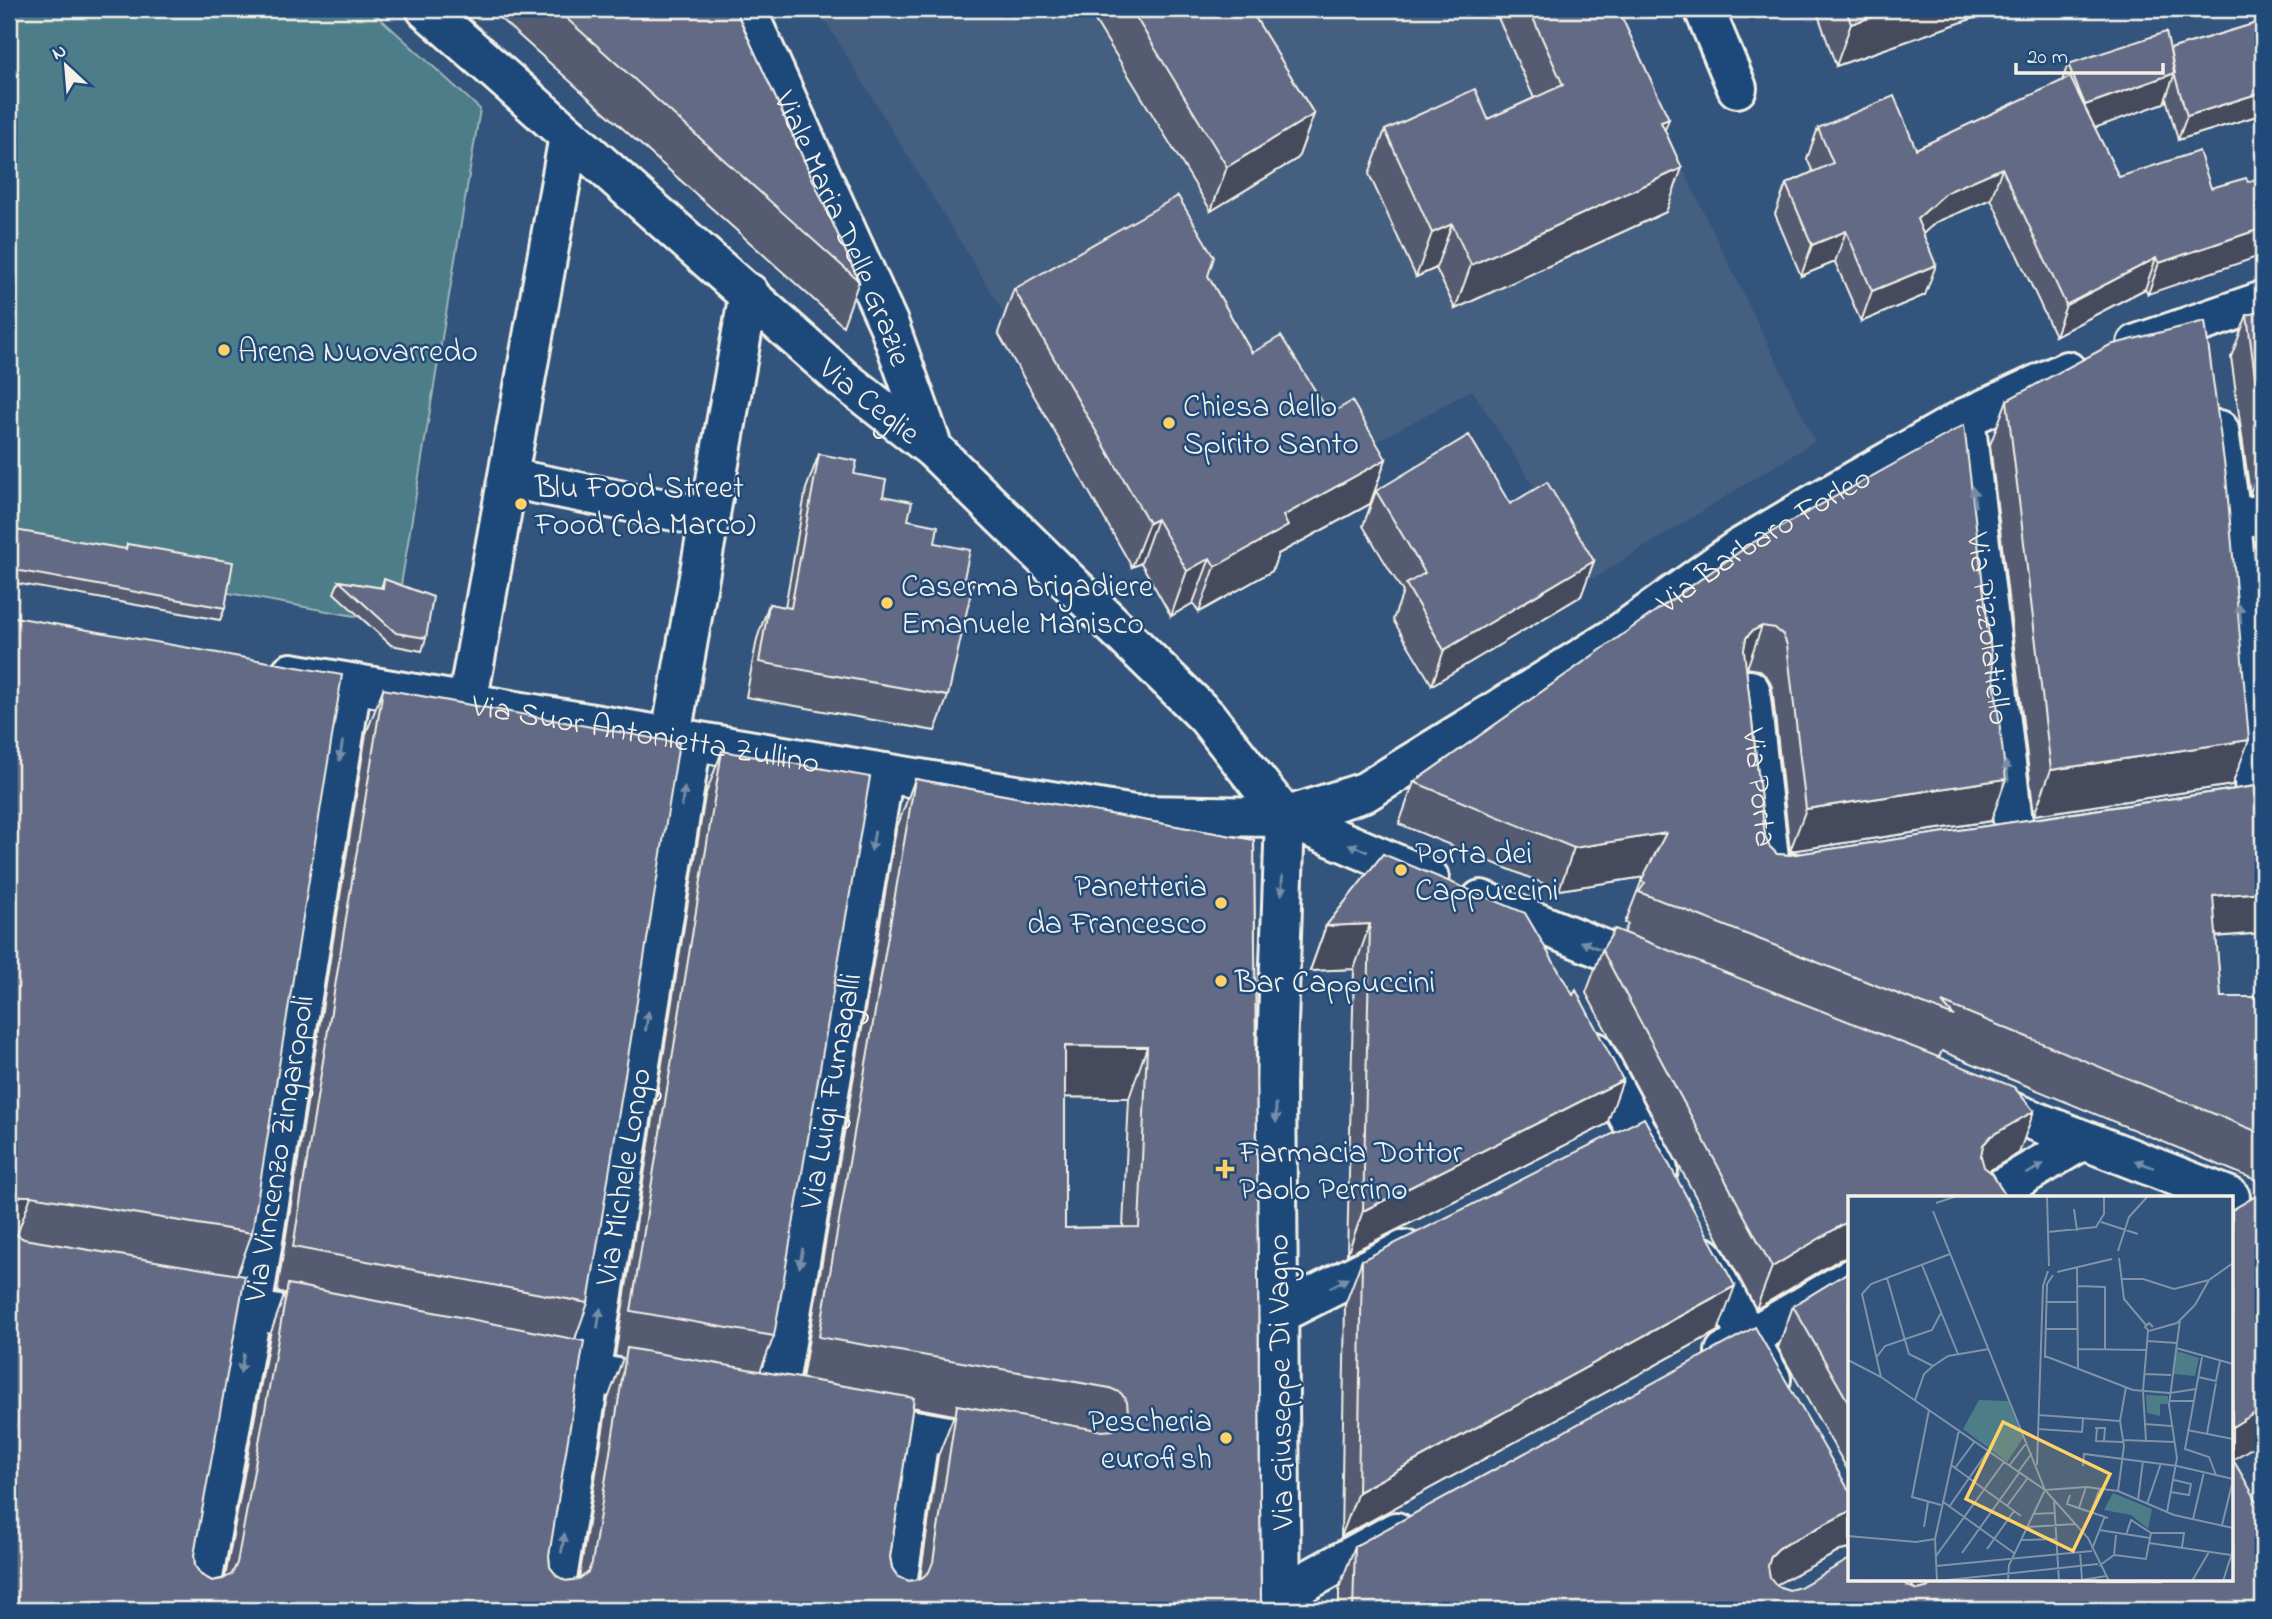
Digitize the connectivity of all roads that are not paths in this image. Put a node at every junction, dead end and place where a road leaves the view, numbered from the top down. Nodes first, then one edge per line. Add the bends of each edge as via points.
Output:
1 (426, 9) edge
2 (746, 9) edge
3 (1704, 9) edge
4 (1737, 88) dead end
5 (569, 136) junction
6 (749, 293) junction
7 (2263, 301) edge
8 (2204, 319) junction
9 (2210, 359) edge
10 (2215, 399) edge
11 (1965, 418) junction
12 (933, 449) junction
13 (508, 478) junction
14 (2247, 517) edge
15 (710, 518) junction
16 (256, 667) edge
17 (352, 684) junction
18 (1751, 694) edge
19 (467, 704) junction
20 (681, 739) junction
21 (884, 773) junction
22 (2260, 803) edge
23 (2216, 810) edge
24 (1285, 817) junction
25 (2055, 833) edge
26 (2015, 839) junction
27 (1975, 845) edge
28 (1825, 868) edge
29 (1521, 917) junction
30 (1547, 965) edge
31 (1688, 984) edge
32 (1579, 1025) edge
33 (1946, 1086) edge
34 (1638, 1133) junction
35 (2083, 1140) junction
36 (1601, 1152) edge
37 (1989, 1196) edge
38 (2226, 1196) edge
39 (2234, 1199) edge
40 (2263, 1212) edge
41 (1439, 1233) edge
42 (1848, 1280) edge
43 (157, 1293) edge
44 (252, 1309) junction
45 (1278, 1314) junction
46 (360, 1330) edge
47 (1748, 1340) junction
48 (495, 1356) edge
49 (1700, 1366) edge
50 (590, 1374) junction
51 (696, 1392) edge
52 (736, 1399) edge
53 (775, 1406) junction
54 (1789, 1411) edge
55 (920, 1431) junction
56 (1036, 1451) edge
57 (1424, 1516) edge
58 (1281, 1602) edge
59 (197, 1610) edge
60 (552, 1610) edge
61 (893, 1610) edge

1 - 5 street, Via Ceglie
2 - 12 street, Viale Maria Delle Grazie via 889,325
3 - 4 street
5 - 6 street, Via Ceglie
5 - 13 street
6 - 12 street, Via Ceglie via 842,379
6 - 15 street, Via Michele Longo
7 - 8 street, Via Barbaro Forleo
8 - 9 street
8 - 11 street, Via Barbaro Forleo via 2080,365
10 - 14 street
11 - 24 street, Via Barbaro Forleo via 1737,550 1614,638 1365,792
26 -> 11 street, Via Pizzolatiello
12 - 24 street, Via Ceglie via 1207,717
13 - 15 street
13 - 19 street
22 -> 14 street
15 - 20 street, Via Michele Longo
16 - 17 street, Via Suor Antonietta Zullino
17 - 19 street, Via Suor Antonietta Zullino
17 -> 44 street, Via Vincenzo Zingaropoli
18 - 28 street, Via Porta via 1771,876
19 - 20 street, Via Suor Antonietta Zullino
20 - 21 street, Via Suor Antonietta Zullino
50 -> 20 street, Via Michele Longo
21 - 24 street, Via Suor Antonietta Zullino via 1134,816
21 -> 53 street, Via Luigi Fumagalli
22 - 23 street
29 -> 24 street
24 -> 45 street, Via Giuseppe Di Vagno via 1276,1084
25 - 26 street
26 - 27 street
29 - 30 street
31 -> 29 street
32 - 34 street
33 - 35 street
34 - 36 street
34 - 47 street
37 -> 35 street
38 -> 35 street
39 - 40 street
45 -> 41 street
42 - 47 street
43 - 44 street
44 - 46 street
44 -> 59 street, Via Vincenzo Zingaropoli
45 - 58 street, Via Giuseppe Di Vagno
47 - 49 street
47 - 54 street
48 - 50 street
50 - 51 street
60 -> 50 street, Via Michele Longo
52 - 53 street
53 - 55 street
55 - 56 street
55 - 61 street
57 - 58 street

